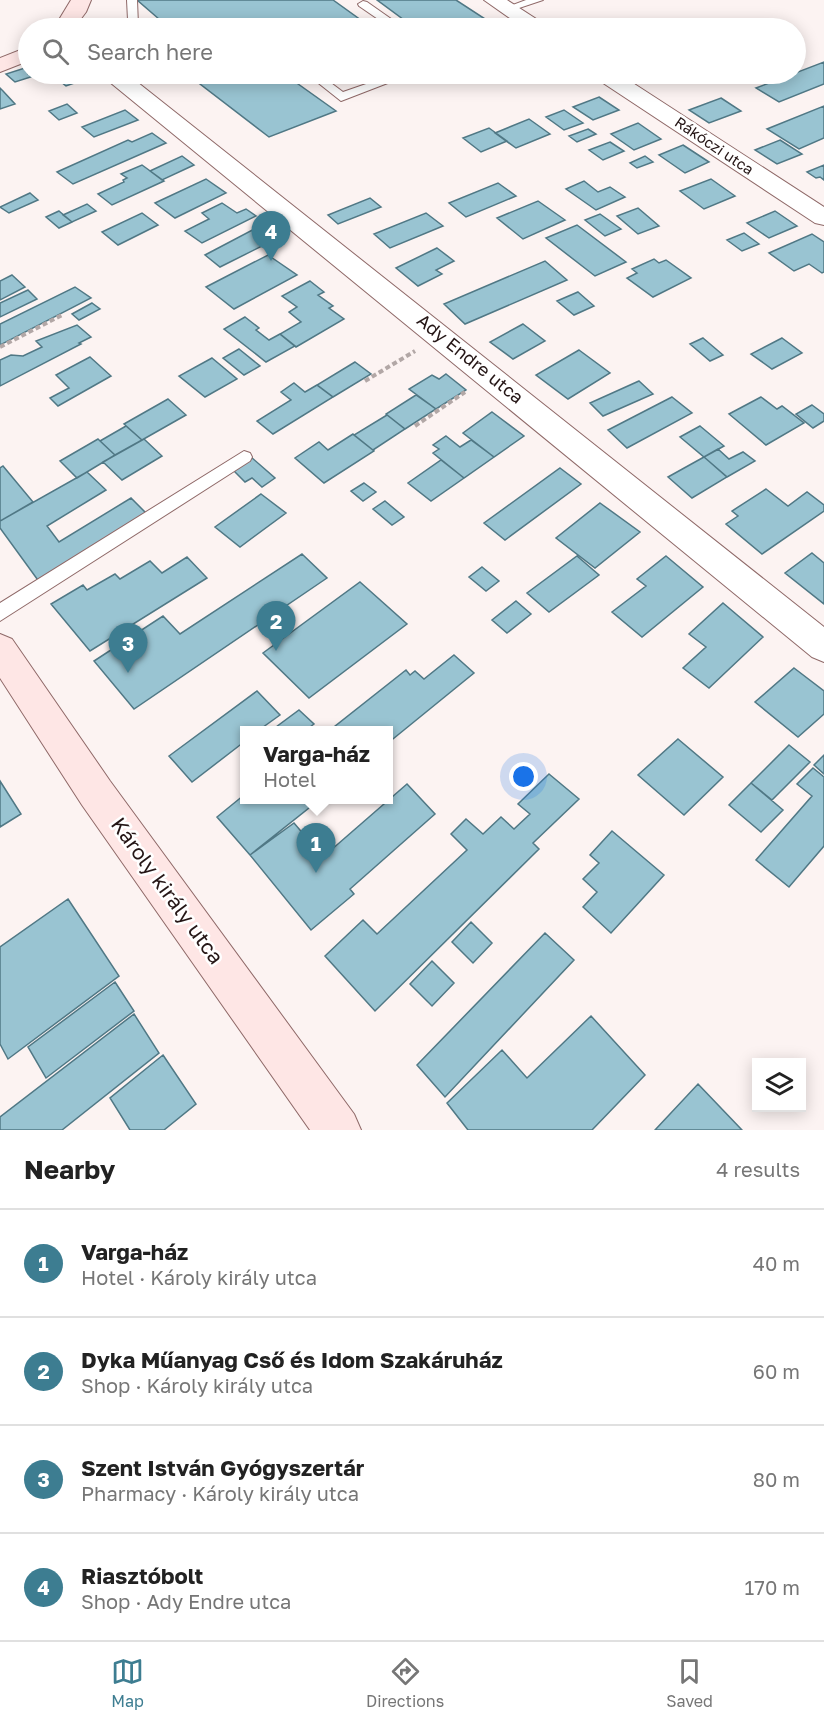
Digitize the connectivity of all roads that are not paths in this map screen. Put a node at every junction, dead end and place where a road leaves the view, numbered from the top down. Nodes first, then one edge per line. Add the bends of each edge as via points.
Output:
1 (81, 0) edge
2 (132, 0) edge
3 (538, 0) edge
4 (363, 4) dead end
5 (501, 4) edge
6 (72, 18) edge
7 (134, 18) edge
8 (383, 18) edge
9 (522, 18) edge
10 (18, 58) edge
11 (0, 66) edge
12 (126, 84) edge
13 (325, 84) edge
14 (377, 84) edge
15 (620, 84) edge
16 (824, 218) edge
17 (244, 457) dead end
18 (0, 613) edge
19 (824, 647) edge
20 (0, 649) edge
21 (338, 1130) edge

1 - 6 street
2 - 7 lane
3 - 5 lane
4 - 8 lane
5 - 9 street
10 - 11 street
12 - 19 street, Ady Endre utca
13 - 14 lane via 341,97
15 - 16 street, Rákóczi utca
17 - 18 lane
20 - 21 street, Károly király utca via 96,793

